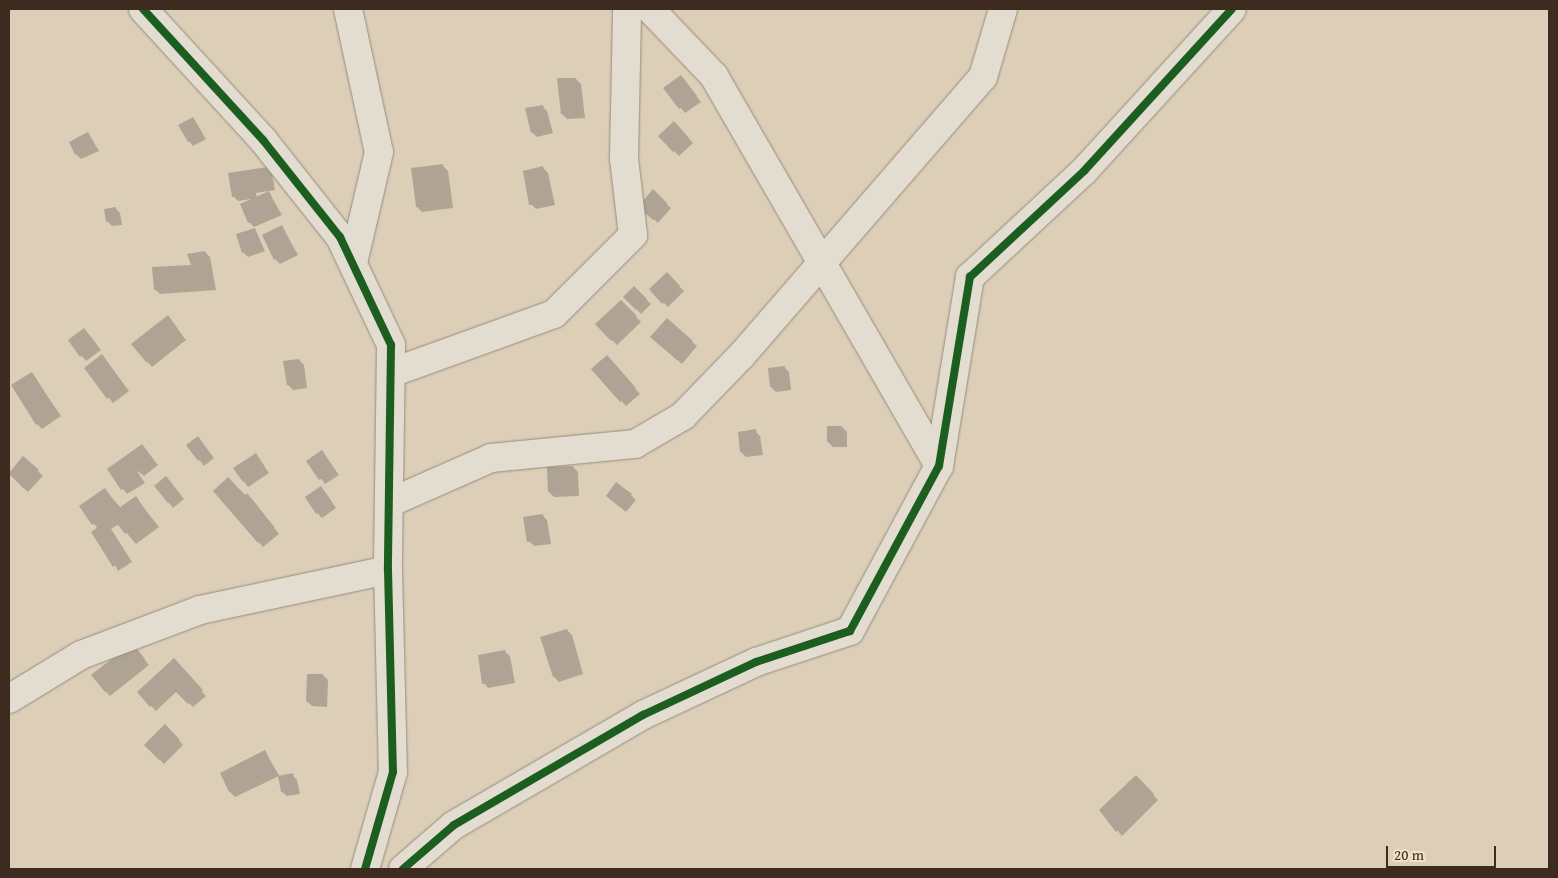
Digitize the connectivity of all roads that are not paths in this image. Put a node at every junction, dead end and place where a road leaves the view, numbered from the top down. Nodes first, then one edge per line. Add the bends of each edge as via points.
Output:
1 (143, 9) edge
2 (348, 9) edge
3 (627, 9) edge
4 (650, 9) edge
5 (1003, 9) edge
6 (1232, 9) edge
7 (353, 262) junction
8 (823, 264) junction
9 (391, 373) junction
10 (939, 466) junction
11 (389, 503) junction
12 (388, 570) junction
13 (9, 699) edge
14 (365, 869) edge
15 (403, 869) edge

1 - 7 street via 263,140 340,237
2 - 7 street via 379,152
3 - 9 street via 624,158 633,235 554,314
4 - 8 street via 714,76
5 - 8 street via 983,77
6 - 10 street via 1084,171 970,276
7 - 9 street via 391,345
8 - 10 street
8 - 11 street via 683,416 635,444 491,458
9 - 11 street
10 - 15 street via 850,631 756,662 643,715 454,825
11 - 12 street
12 - 13 street via 200,610 81,655
12 - 14 street via 393,772

